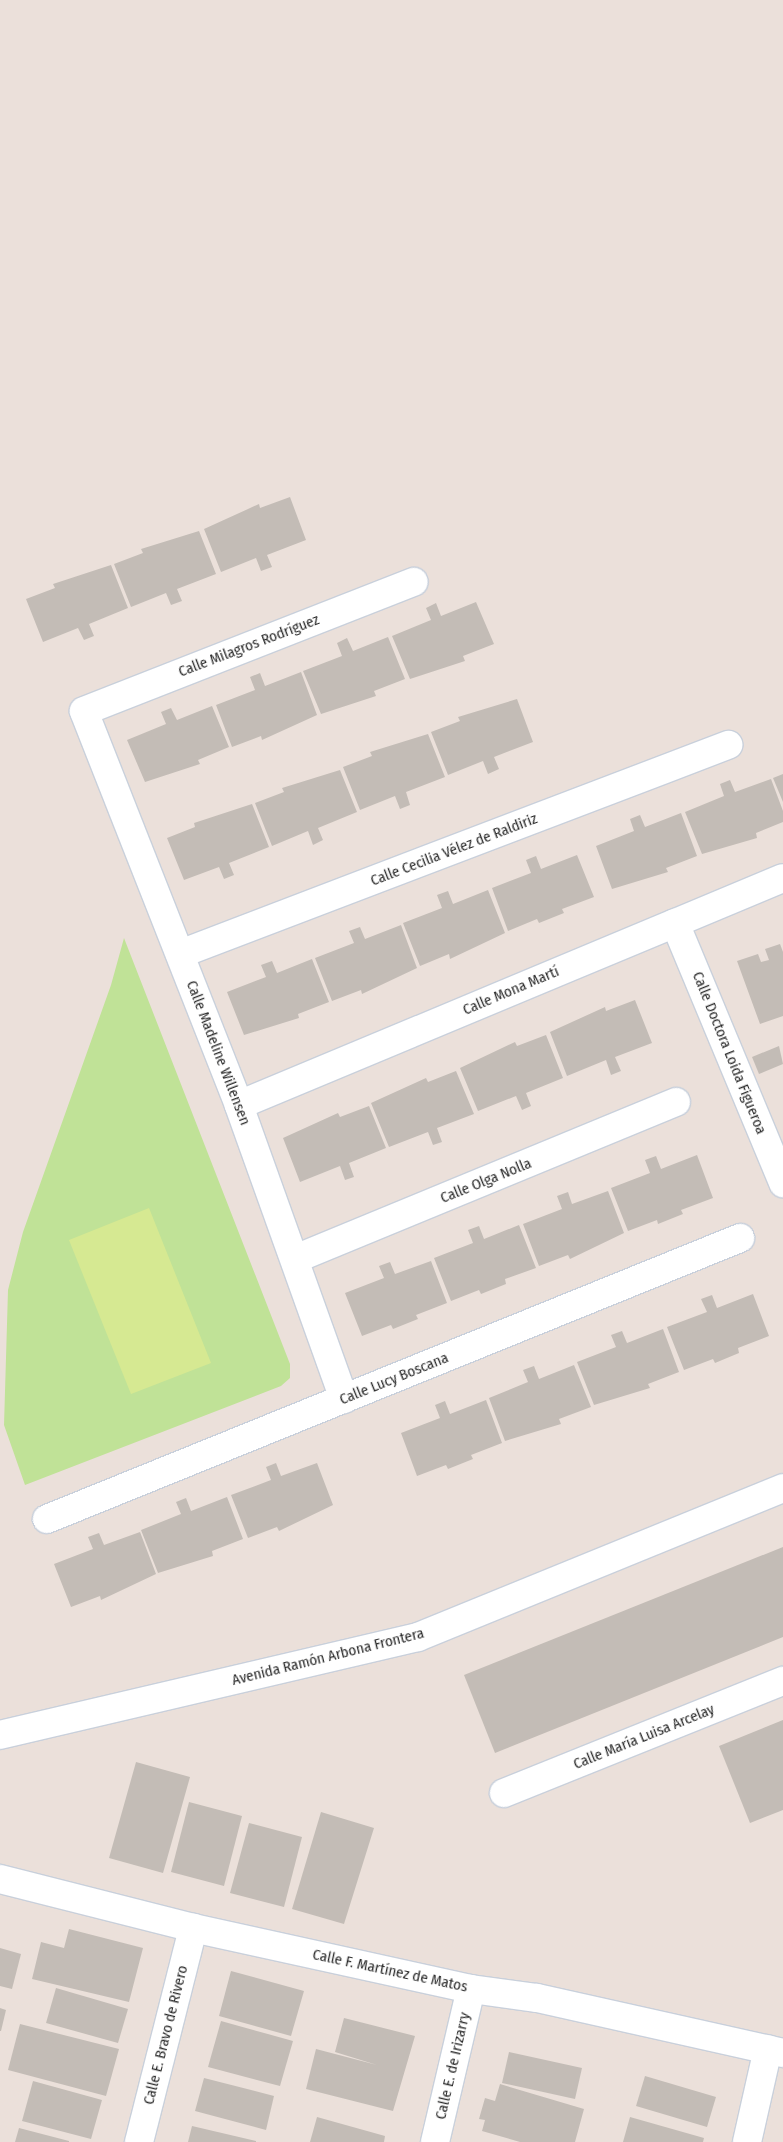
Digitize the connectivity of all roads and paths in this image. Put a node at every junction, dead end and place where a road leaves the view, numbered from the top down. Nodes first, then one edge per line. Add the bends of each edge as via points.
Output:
1 (414, 582) dead end
2 (84, 710) joint
3 (728, 745) dead end
4 (783, 878) edge
5 (676, 923) junction
6 (180, 954) junction
7 (676, 1102) dead end
8 (239, 1104) junction
9 (783, 1183) edge
10 (740, 1238) dead end
11 (295, 1259) junction
12 (344, 1399) junction
13 (783, 1488) edge
14 (47, 1520) dead end
15 (783, 1681) edge
16 (0, 1735) edge
17 (504, 1793) dead end
18 (0, 1880) edge
19 (193, 1928) junction
20 (471, 1989) junction
21 (776, 2051) edge
22 (139, 2142) edge
23 (435, 2142) edge
24 (747, 2142) edge

1 - 2 street, Calle Milagros Rodríguez
2 - 6 street, Calle Madeline Willensen
3 - 6 street, Calle Cecilia Vélez de Raldiriz
4 - 5 street, Calle Mona Martí
5 - 8 street, Calle Mona Martí
5 - 9 street, Calle Doctora Loida Figueroa
6 - 8 street, Calle Madeline Willensen
7 - 11 street, Calle Olga Nolla
8 - 11 street, Calle Madeline Willensen
10 - 12 street, Calle Lucy Boscana
11 - 12 street, Calle Madeline Willensen
12 - 14 street, Calle Lucy Boscana
13 - 16 street, Avenida Ramón Arbona Frontera via 418,1637
15 - 17 street, Calle María Luisa Arcelay
18 - 19 street, Calle F. Martínez de Matos
19 - 20 street, Calle F. Martínez de Matos
19 - 22 street, Calle E. Bravo de Rivero
20 - 21 street, Calle F. Martínez de Matos via 537,1998
20 - 23 street, Calle E. de Irizarry
21 - 24 street

